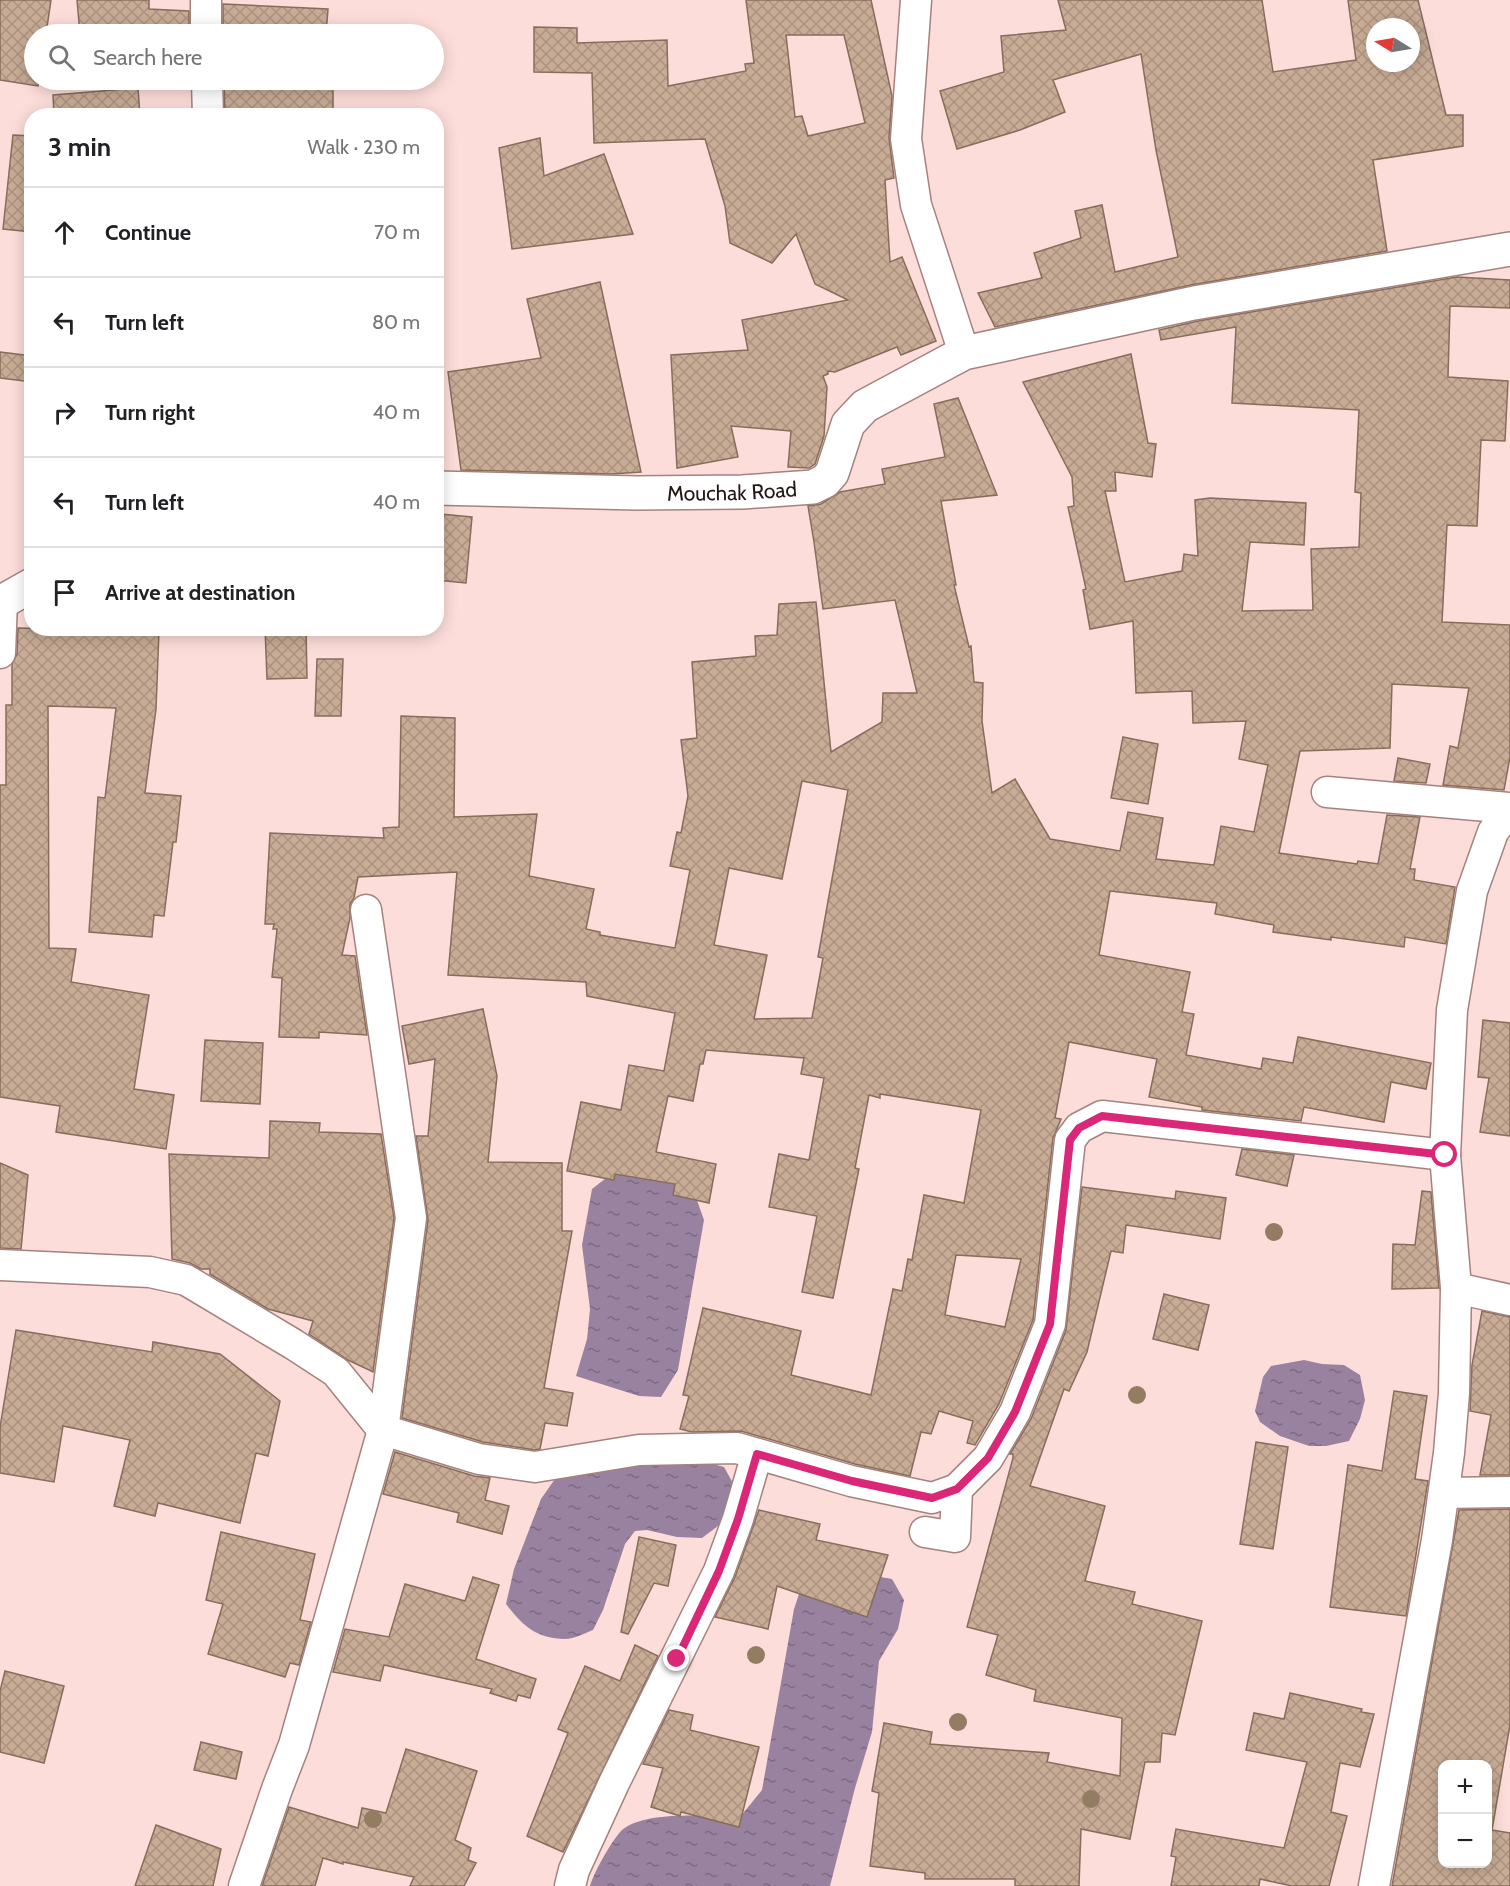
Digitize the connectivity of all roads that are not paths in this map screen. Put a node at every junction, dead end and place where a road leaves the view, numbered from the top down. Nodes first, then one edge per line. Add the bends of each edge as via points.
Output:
1 (206, 0) edge
2 (916, 0) edge
3 (206, 24) edge
4 (207, 90) edge
5 (208, 108) edge
6 (1510, 249) edge
7 (964, 353) junction
8 (444, 488) edge
9 (24, 589) edge
10 (1, 602) edge
11 (0, 654) edge
12 (1327, 792) dead end
13 (1510, 808) edge
14 (366, 910) dead end
15 (1445, 1155) junction
16 (0, 1265) edge
17 (1456, 1288) junction
18 (1510, 1300) edge
19 (383, 1430) junction
20 (757, 1454) junction
21 (957, 1489) junction
22 (1510, 1492) edge
23 (1444, 1493) junction
24 (925, 1532) dead end
25 (244, 1886) edge
26 (570, 1886) edge
27 (1374, 1886) edge

1 - 3 street
2 - 7 street via 906,139 916,205
4 - 5 street
6 - 7 street, Mouchak Road via 1194,303
7 - 8 street, Mouchak Road via 865,406 848,424 832,472 825,482 813,487 742,492
9 - 10 street
10 - 11 street
12 - 13 street
13 - 15 street via 1493,832 1472,891 1452,1010
14 - 19 street via 411,1218
15 - 17 street
15 - 21 street via 1102,1116 1079,1128 1070,1140 1050,1324 1015,1412 988,1458
16 - 19 street via 150,1272 186,1280 336,1372
17 - 18 street
17 - 23 street via 1454,1393
19 - 20 street via 479,1459 535,1467 639,1450 737,1448
19 - 25 street via 294,1746
20 - 21 street via 932,1498
20 - 26 street via 719,1571 614,1783
21 - 24 street via 955,1538
22 - 23 street
23 - 27 street

